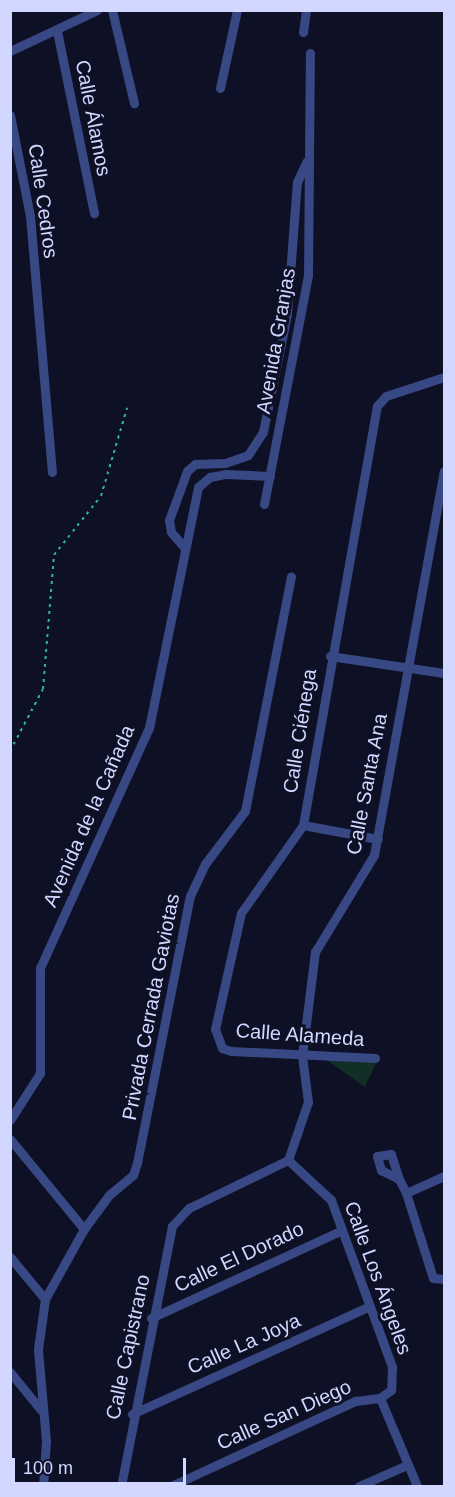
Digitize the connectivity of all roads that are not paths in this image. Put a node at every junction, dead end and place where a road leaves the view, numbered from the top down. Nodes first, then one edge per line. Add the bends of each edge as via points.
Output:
1 (97, 10) edge
2 (112, 10) edge
3 (237, 10) edge
4 (306, 10) edge
5 (57, 31) junction
6 (303, 32) dead end
7 (10, 51) edge
8 (310, 53) dead end
9 (220, 88) dead end
10 (134, 103) dead end
11 (10, 115) edge
12 (307, 161) junction
13 (94, 213) dead end
14 (289, 260) junction
15 (309, 261) junction
16 (444, 377) edge
17 (225, 463) junction
18 (444, 471) edge
19 (52, 472) dead end
20 (225, 474) junction
21 (270, 476) junction
22 (264, 504) dead end
23 (440, 522) edge
24 (184, 547) junction
25 (291, 576) dead end
26 (330, 656) junction
27 (407, 669) junction
28 (444, 673) edge
29 (303, 825) junction
30 (378, 839) junction
31 (222, 1048) joint
32 (302, 1056) junction
33 (375, 1058) dead end
34 (10, 1120) edge
35 (10, 1139) edge
36 (288, 1160) junction
37 (444, 1176) edge
38 (399, 1179) dead end
39 (406, 1193) junction
40 (84, 1229) junction
41 (342, 1230) junction
42 (10, 1257) edge
43 (444, 1279) edge
44 (45, 1299) junction
45 (370, 1306) junction
46 (152, 1318) junction
47 (10, 1372) edge
48 (380, 1398) junction
49 (41, 1410) junction
50 (132, 1414) junction
51 (407, 1465) junction
52 (10, 1483) edge
53 (14, 1486) edge
54 (43, 1486) edge
55 (121, 1486) edge
56 (171, 1486) edge
57 (359, 1486) edge
58 (417, 1486) edge

1 - 5 street
2 - 10 street
3 - 9 street
4 - 6 street
5 - 7 street
5 - 13 street, Calle Álamos
8 - 12 street
11 - 19 street, Calle Cedros via 30,216
12 - 14 street via 297,182
12 - 15 street
14 - 15 street, Avenida Granjas
14 - 17 street, Avenida Granjas via 287,314 263,432 248,455
15 - 21 street, Avenida Granjas
16 - 26 street, Calle Ciénega via 380,400
17 - 20 street
17 - 24 street, Avenida Granjas via 195,464 181,481 169,520 171,532
18 - 23 street, Calle Santa Ana
20 - 21 street, Avenida de la Cañada
20 - 24 street, Avenida de la Cañada via 210,477 198,487
21 - 22 street, Avenida Granjas
23 - 27 street, Calle Santa Ana
24 - 34 street, Avenida de la Cañada via 149,728 40,968 40,1073
25 - 40 street, Privada Cerrada Gaviotas via 245,811 205,864 190,896 137,1163 133,1175 109,1195
26 - 27 street
26 - 29 street, Calle Ciénega
27 - 28 street
27 - 30 street, Calle Santa Ana
29 - 30 street
29 - 31 street, Calle Ciénega via 241,913 215,1029
30 - 32 street, Calle Santa Ana via 368,870 315,952
31 - 32 street, Calle Alameda
32 - 33 street, Calle Alameda
32 - 36 street, Calle Santa Ana via 308,1102
35 - 40 street
36 - 41 street, Calle Los Ángeles via 326,1191
36 - 46 street, Calle Capistrano via 179,1216 168,1239
37 - 39 street
38 - 39 street
39 - 43 street via 429,1271 433,1278
40 - 44 street, Privada Cerrada Gaviotas
41 - 45 street, Calle Los Ángeles
41 - 46 street, Calle El Dorado
42 - 44 street
44 - 49 street via 38,1349
45 - 48 street, Calle Los Ángeles via 394,1379 391,1390
45 - 50 street, Calle La Joya
46 - 50 street, Calle Capistrano
47 - 49 street
48 - 51 street
48 - 56 street, Calle San Diego via 355,1401
49 - 54 street via 47,1461
50 - 55 street, Calle Capistrano
51 - 57 street
51 - 58 street
52 - 53 street

